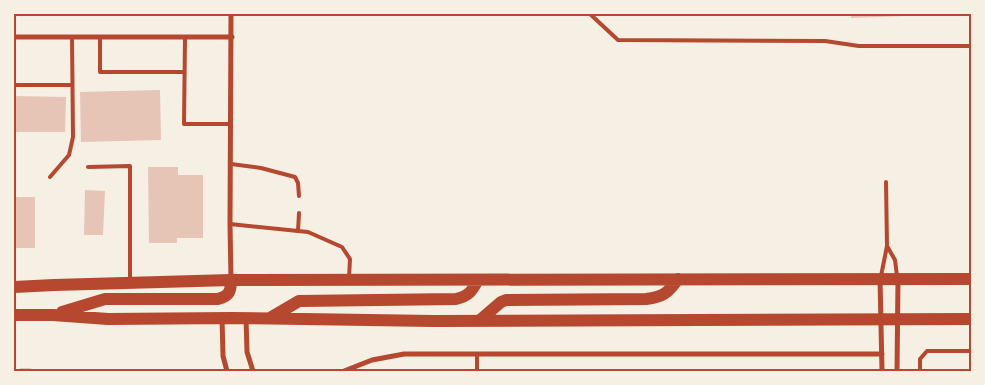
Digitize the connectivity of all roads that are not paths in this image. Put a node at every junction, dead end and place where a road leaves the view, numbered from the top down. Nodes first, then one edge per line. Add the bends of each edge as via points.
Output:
1 (231, 14) edge
2 (590, 14) edge
3 (14, 37) edge
4 (72, 37) junction
5 (100, 37) junction
6 (184, 37) junction
7 (232, 37) junction
8 (971, 46) edge
9 (184, 72) junction
10 (14, 85) edge
11 (72, 85) junction
12 (231, 124) junction
13 (230, 164) junction
14 (88, 167) dead end
15 (50, 177) dead end
16 (886, 182) dead end
17 (299, 196) dead end
18 (299, 214) dead end
19 (230, 224) junction
20 (298, 231) junction
21 (887, 246) junction
22 (898, 279) junction
23 (971, 279) edge
24 (231, 280) junction
25 (349, 280) junction
26 (478, 280) junction
27 (678, 280) junction
28 (880, 280) junction
29 (130, 283) junction
30 (14, 287) edge
31 (14, 315) edge
32 (53, 315) junction
33 (222, 318) junction
34 (246, 318) junction
35 (270, 318) junction
36 (880, 319) junction
37 (898, 319) junction
38 (971, 319) edge
39 (479, 321) junction
40 (971, 351) edge
41 (477, 354) junction
42 (882, 354) junction
43 (227, 371) edge
44 (253, 371) edge
45 (344, 371) edge
46 (477, 371) edge
47 (882, 371) edge
48 (897, 371) edge
49 (920, 371) edge

1 - 7 street
2 - 8 lane via 618,40
3 - 4 street
4 - 5 street
4 - 11 lane
5 - 6 street
5 - 9 lane via 100,72
6 - 7 street
6 - 9 lane
7 - 12 street
9 - 12 lane via 184,124
10 - 11 lane
11 - 15 lane via 73,137 69,155
12 - 13 street
13 - 17 lane via 295,177
13 - 19 street
14 - 29 lane via 130,166
16 - 21 lane
18 - 20 lane
19 - 20 lane
19 - 24 street
20 - 25 lane via 342,247 350,259
21 - 22 lane via 895,260
21 - 28 lane
22 - 23 main road
22 - 28 main road
22 - 37 street
24 - 25 main road
24 - 29 main road
24 - 32 main road via 229,294 224,298 105,299
25 - 26 main road
26 - 27 main road
26 - 35 main road via 472,291 456,299 299,301
27 - 28 main road
27 - 39 main road via 664,295 656,298 506,300
28 - 36 street
29 - 30 main road
31 - 32 main road
32 - 33 main road via 108,319
33 - 34 main road
33 - 43 street via 223,356
34 - 35 main road
34 - 44 street via 247,352
35 - 39 main road
36 - 37 main road
36 - 39 main road
36 - 42 street
37 - 38 main road
37 - 48 street
40 - 49 lane via 927,351 920,358
41 - 42 street
41 - 45 street via 404,354 372,360
41 - 46 lane
42 - 47 street

